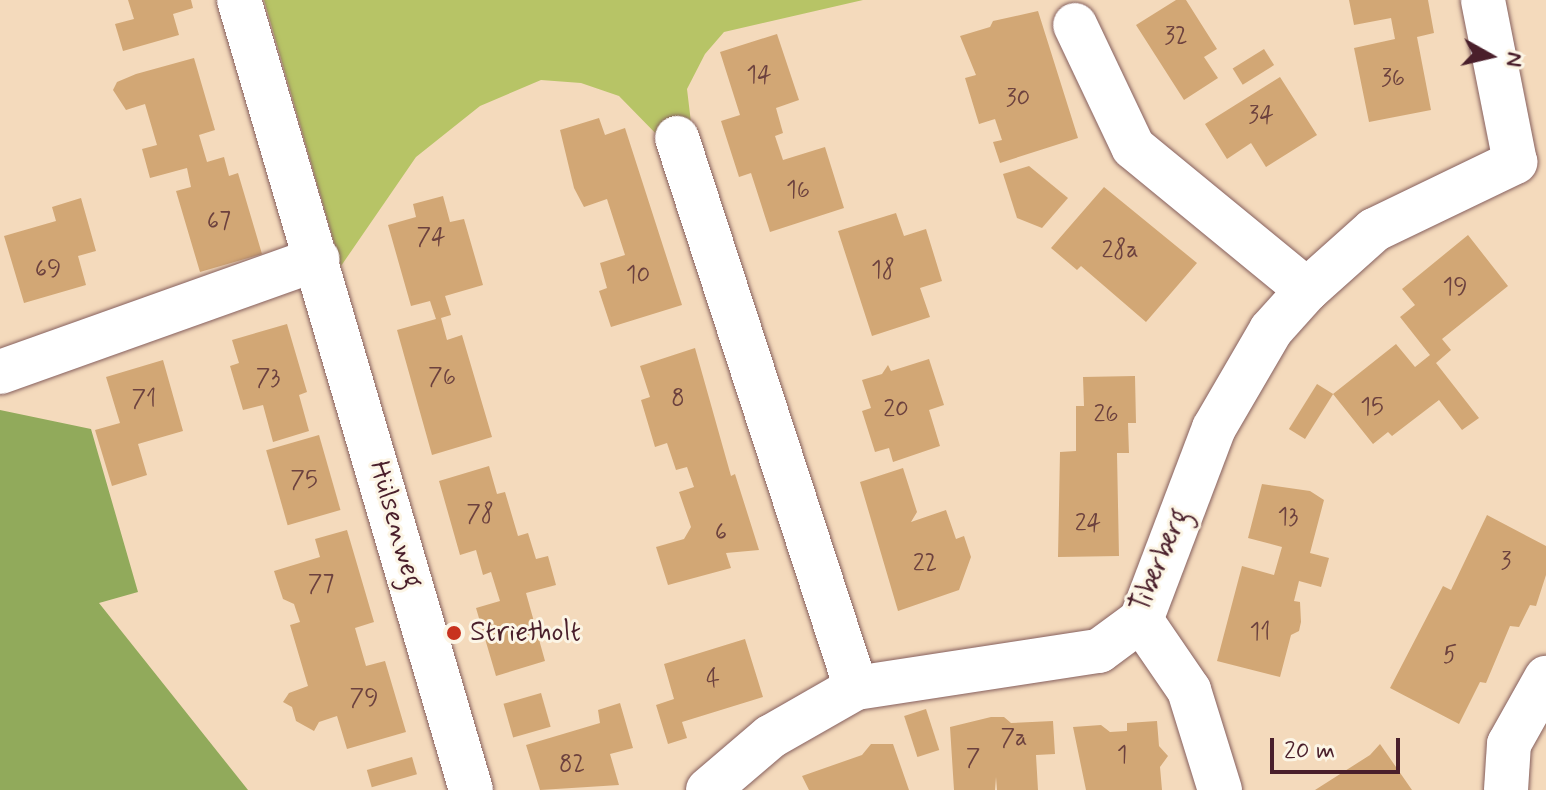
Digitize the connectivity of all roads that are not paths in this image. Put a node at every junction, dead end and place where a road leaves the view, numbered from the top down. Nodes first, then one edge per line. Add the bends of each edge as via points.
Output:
1 (239, 0) edge
2 (1483, 0) edge
3 (1075, 25) dead end
4 (677, 138) dead end
5 (1530, 161) edge
6 (318, 259) junction
7 (1307, 290) junction
8 (0, 372) edge
9 (1141, 620) junction
10 (1546, 678) edge
11 (856, 688) junction
12 (471, 790) edge
13 (708, 790) edge
14 (1220, 790) edge
15 (1506, 790) edge

1 - 6 street, Hülsenweg
2 - 5 street, Tiberberg
3 - 7 street via 1133,147
4 - 11 street
5 - 7 street, Tiberberg via 1374,230
6 - 8 street
6 - 12 street, Hülsenweg
7 - 9 street, Tiberberg via 1271,330 1214,428
9 - 11 street, Tiberberg via 1099,651
9 - 14 street via 1189,690
10 - 15 street via 1509,744
11 - 13 street, Tiberberg via 770,737

